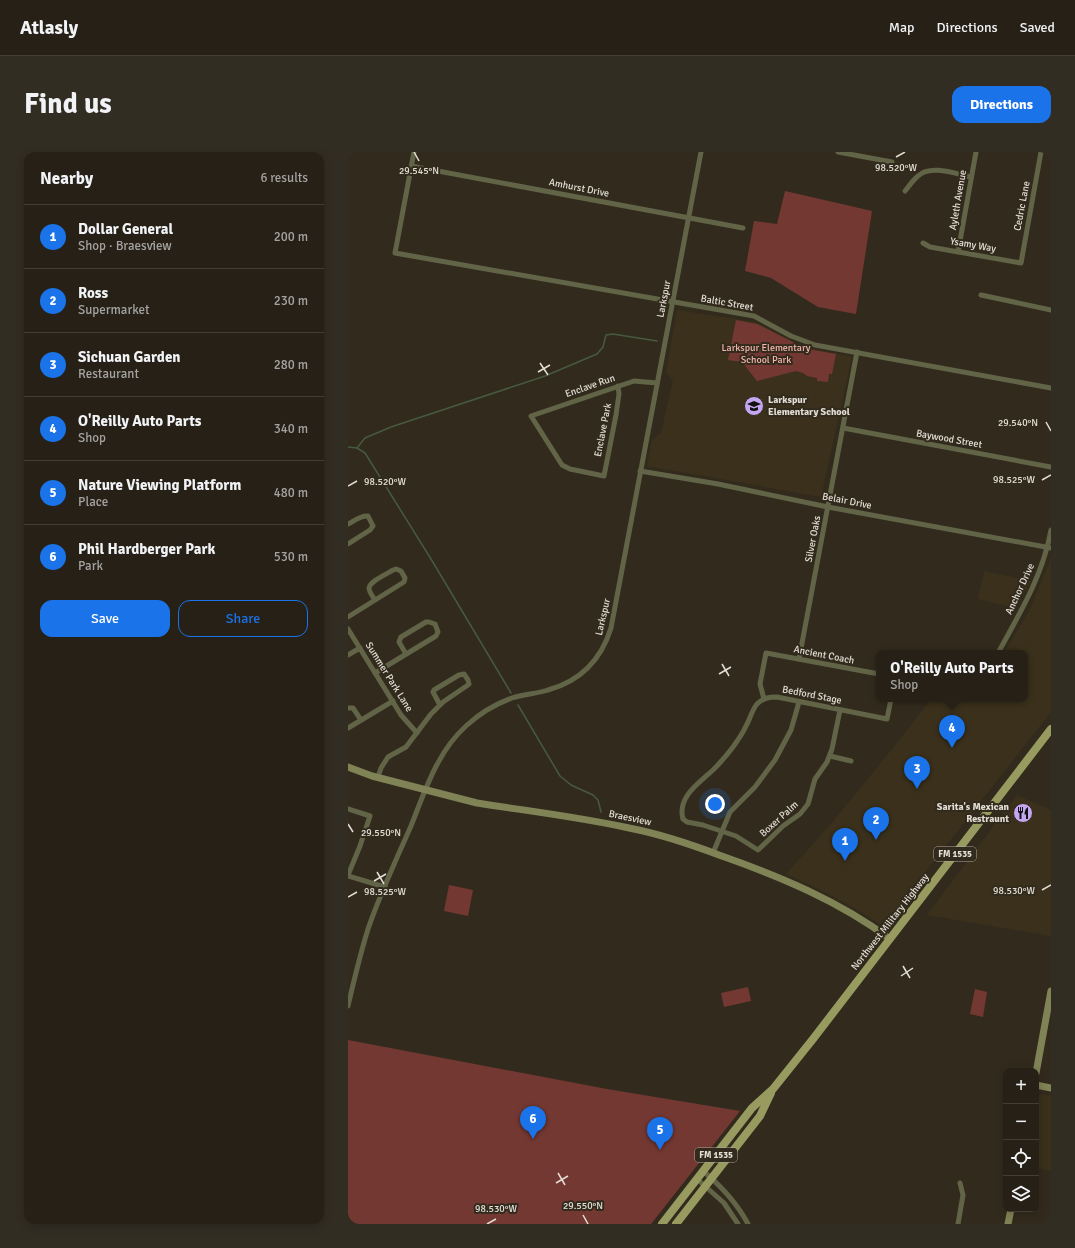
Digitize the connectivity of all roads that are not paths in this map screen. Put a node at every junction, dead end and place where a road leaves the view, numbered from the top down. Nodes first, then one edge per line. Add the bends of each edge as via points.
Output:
1 (414, 152) edge
2 (701, 152) edge
3 (838, 152) edge
4 (976, 152) edge
5 (1041, 152) edge
6 (892, 162) dead end
7 (411, 166) junction
8 (971, 177) junction
9 (906, 191) dead end
10 (689, 218) junction
11 (744, 228) dead end
12 (923, 243) dead end
13 (958, 252) junction
14 (1020, 262) joint
15 (981, 295) dead end
16 (672, 302) junction
17 (1051, 310) edge
18 (857, 352) junction
19 (657, 383) junction
20 (618, 386) junction
21 (1051, 388) edge
22 (843, 428) junction
23 (1051, 467) edge
24 (640, 471) junction
25 (604, 476) joint
26 (828, 507) junction
27 (348, 524) edge
28 (1051, 530) edge
29 (348, 544) edge
30 (1049, 548) edge
31 (375, 600) junction
32 (348, 617) edge
33 (348, 628) edge
34 (360, 648) junction
35 (1000, 650) edge
36 (406, 654) junction
37 (348, 655) edge
38 (799, 659) junction
39 (375, 673) junction
40 (876, 673) edge
41 (764, 698) junction
42 (393, 701) junction
43 (800, 702) junction
44 (890, 702) edge
45 (440, 705) junction
46 (348, 708) edge
47 (840, 710) junction
48 (361, 720) junction
49 (348, 728) edge
50 (1051, 729) edge
51 (417, 733) junction
52 (830, 756) junction
53 (851, 761) dead end
54 (348, 767) edge
55 (378, 777) junction
56 (426, 790) junction
57 (348, 808) edge
58 (723, 831) junction
59 (713, 853) junction
60 (348, 875) edge
61 (385, 887) junction
62 (890, 940) junction
63 (1051, 991) edge
64 (348, 1006) edge
65 (1049, 1011) edge
66 (1037, 1068) edge
67 (1039, 1086) edge
68 (1051, 1088) edge
69 (773, 1089) junction
70 (703, 1171) junction
71 (712, 1178) junction
72 (697, 1179) junction
73 (960, 1184) dead end
74 (706, 1186) junction
75 (1010, 1212) edge
76 (745, 1218) junction
77 (738, 1223) edge
78 (662, 1224) edge
79 (676, 1224) edge
80 (748, 1224) edge
81 (958, 1224) edge
82 (1008, 1224) edge

1 - 7 street
2 - 10 street, Larkspur
3 - 6 street
4 - 8 street, Ayleth Avenue
5 - 14 street, Cedric Lane
7 - 10 street, Amhurst Drive
7 - 16 street, Baltic Street via 394,253
8 - 9 street via 933,170 925,171
8 - 13 street, Ayleth Avenue
10 - 11 street, Amhurst Drive
10 - 16 street, Larkspur
12 - 13 street, Ysamy Way via 930,247
13 - 14 street, Ysamy Way
15 - 17 street
16 - 18 street, Baltic Street via 754,316 815,345
16 - 19 street, Larkspur
18 - 21 street, Baltic Street
18 - 22 street, Silver Oaks
19 - 20 street, Enclave Run via 634,381
19 - 24 street, Larkspur
20 - 25 street, Enclave Park via 616,415
20 - 25 street, Enclave Run via 531,416 562,465 570,470
22 - 23 street, Baywood Street
22 - 26 street, Silver Oaks
24 - 26 street, Belair Drive
24 - 56 street, Larkspur via 611,628 601,653 582,673 567,683 546,691 512,698 476,718 460,731 447,747
26 - 30 street, Belair Drive
26 - 38 street, Silver Oaks
27 - 29 street via 368,516 373,526
28 - 30 street, Anchor Drive
30 - 35 street, Anchor Drive via 1031,593
31 - 31 street via 404,582 405,578 401,571 393,570 371,584 369,588
31 - 32 street
33 - 34 street, Summer Park Lane
34 - 37 street
34 - 39 street, Summer Park Lane
36 - 36 street via 436,636 438,632 435,624 426,622 401,637 399,642
36 - 39 street
38 - 40 street, Ancient Coach
38 - 41 street, Ancient Coach via 766,653 760,684
39 - 42 street, Summer Park Lane
41 - 43 street, Bedford Stage via 777,697
41 - 58 street via 759,702 732,748 688,794 681,812 682,819 687,822
42 - 48 street
42 - 51 street, Summer Park Lane
43 - 47 street, Bedford Stage
43 - 58 street via 775,760 755,787 732,809
44 - 47 street, Bedford Stage via 887,719
45 - 45 street via 469,684 464,674 434,690
45 - 51 street
46 - 48 street via 353,708
47 - 52 street, Boxer Palm
48 - 49 street
50 - 62 main road, Northwest Military Highway / FM 1535
51 - 55 street via 406,747 385,760
52 - 53 street
52 - 58 street, Boxer Palm via 815,779 811,797 804,810 758,850
54 - 55 street, Braesview
55 - 56 street, Braesview
56 - 59 street, Braesview via 477,803 631,828
56 - 61 street, Larkspur
57 - 60 street via 370,816
58 - 59 street
59 - 62 street, Braesview via 777,876 817,895 855,915
60 - 61 street
61 - 64 street, Larkspur via 368,928
62 - 69 main road, Northwest Military Highway / FM 1535
63 - 65 street
65 - 66 street
67 - 68 street
69 - 70 main road, Northwest Military Highway / FM 1535 via 752,1108
69 - 71 main road, Northwest Military Highway / FM 1535 via 760,1116
70 - 71 street
70 - 72 main road, Northwest Military Highway / FM 1535
71 - 74 main road, Northwest Military Highway / FM 1535
71 - 76 street
72 - 74 street
72 - 78 main road, Northwest Military Highway / FM 1535
73 - 81 street via 963,1195
74 - 77 street via 724,1202
74 - 79 main road, Northwest Military Highway / FM 1535
75 - 82 street
76 - 77 street
76 - 80 street

